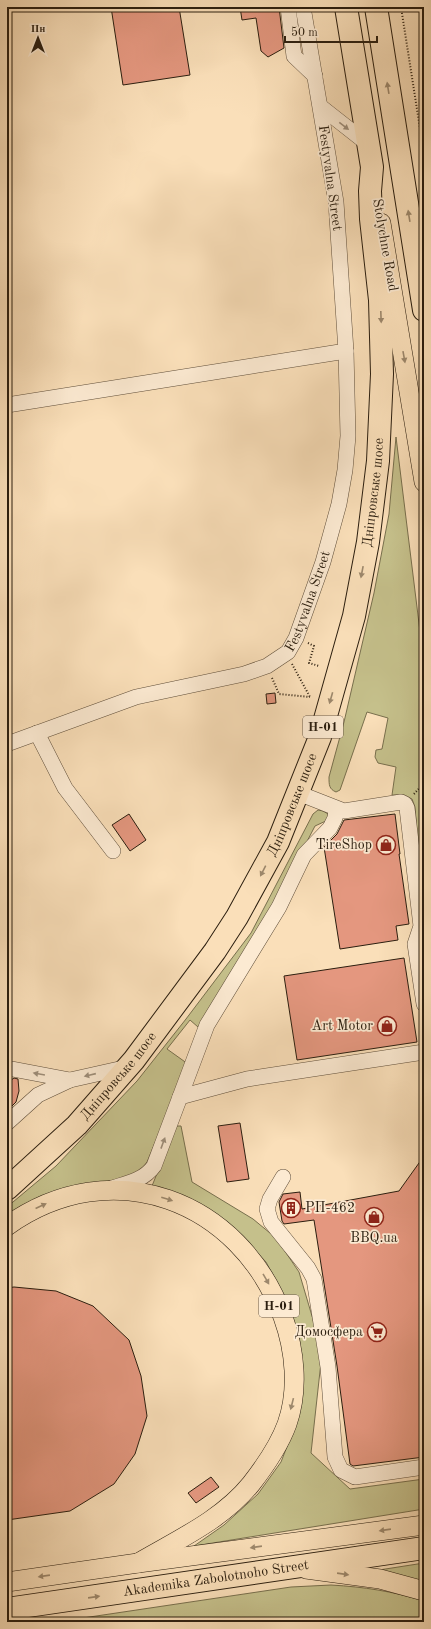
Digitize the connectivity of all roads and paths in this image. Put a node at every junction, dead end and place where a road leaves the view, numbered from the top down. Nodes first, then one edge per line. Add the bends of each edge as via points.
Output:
1 (288, 7) edge
2 (303, 7) edge
3 (346, 7) edge
4 (376, 7) edge
5 (400, 7) edge
6 (315, 76) junction
7 (321, 108) junction
8 (368, 144) junction
9 (424, 154) edge
10 (372, 167) junction
11 (424, 310) edge
12 (346, 351) junction
13 (7, 405) edge
14 (424, 482) edge
15 (314, 646) dead end
16 (288, 652) junction
17 (319, 666) dead end
18 (274, 682) dead end
19 (37, 733) junction
20 (7, 744) edge
21 (298, 793) junction
22 (336, 809) junction
23 (113, 851) dead end
24 (424, 1004) edge
25 (424, 1052) edge
26 (128, 1067) junction
27 (7, 1068) edge
28 (70, 1080) junction
29 (180, 1097) junction
30 (7, 1123) edge
31 (283, 1178) dead end
32 (7, 1189) edge
33 (104, 1190) junction
34 (7, 1226) edge
35 (424, 1467) edge
36 (424, 1525) edge
37 (424, 1548) edge
38 (138, 1563) junction
39 (290, 1567) junction
40 (7, 1582) edge
41 (424, 1591) edge
42 (55, 1603) junction
43 (7, 1609) edge
44 (7, 1612) edge

1 - 6 street via 294,56
2 - 6 street, Festyvalna Street
3 - 8 highway, Stolychne Road
11 -> 4 highway, Stolychne Road
5 - 9 path
6 - 7 street, Festyvalna Street
7 -> 8 street
7 - 12 street, Festyvalna Street via 336,202
8 - 10 highway, Stolychne Road
10 -> 14 main road, Stolychne Road
10 -> 21 highway, Дніпровське шосе / Н-01 via 370,219 380,300 382,374 378,461 368,542 354,616 320,738
12 - 13 street
12 - 16 street, Festyvalna Street via 348,436 339,504 323,562 296,638
15 - 17 path via 309,663
16 - 18 path via 295,672 310,697 279,694
16 - 19 street, Festyvalna Street via 267,666 244,674 136,697
19 - 20 street, Festyvalna Street
19 - 23 street via 65,788
21 - 22 street
21 -> 26 highway, Дніпровське шосе / Н-01 via 278,842 237,916 215,951
22 - 24 street via 344,811 402,802 407,808 421,926 415,944
22 - 29 street via 330,828 304,855 279,907 207,1025
25 - 29 street via 247,1079
26 -> 28 street
26 - 32 highway, Дніпровське шосе / Н-01 via 77,1125
28 -> 27 street
28 - 30 street via 38,1095
33 -> 29 street via 136,1181 151,1171
31 - 35 street via 270,1199 267,1210 271,1222 314,1279 328,1367 335,1457 340,1470 355,1477
34 -> 33 main road, Н-01 via 52,1201 78,1193
33 -> 38 main road, Н-01 via 128,1190 175,1201 211,1221 228,1235 258,1267 276,1298 289,1334 294,1359 293,1396 287,1424 271,1456 250,1485 213,1520
36 -> 38 main road, Akademika Zabolotnoho Street
37 - 39 highway, Akademika Zabolotnoho Street
38 -> 40 main road, Akademika Zabolotnoho Street
39 -> 41 main road via 380,1579
42 -> 39 highway, Akademika Zabolotnoho Street
42 - 43 highway, Akademika Zabolotnoho Street
42 - 44 main road

